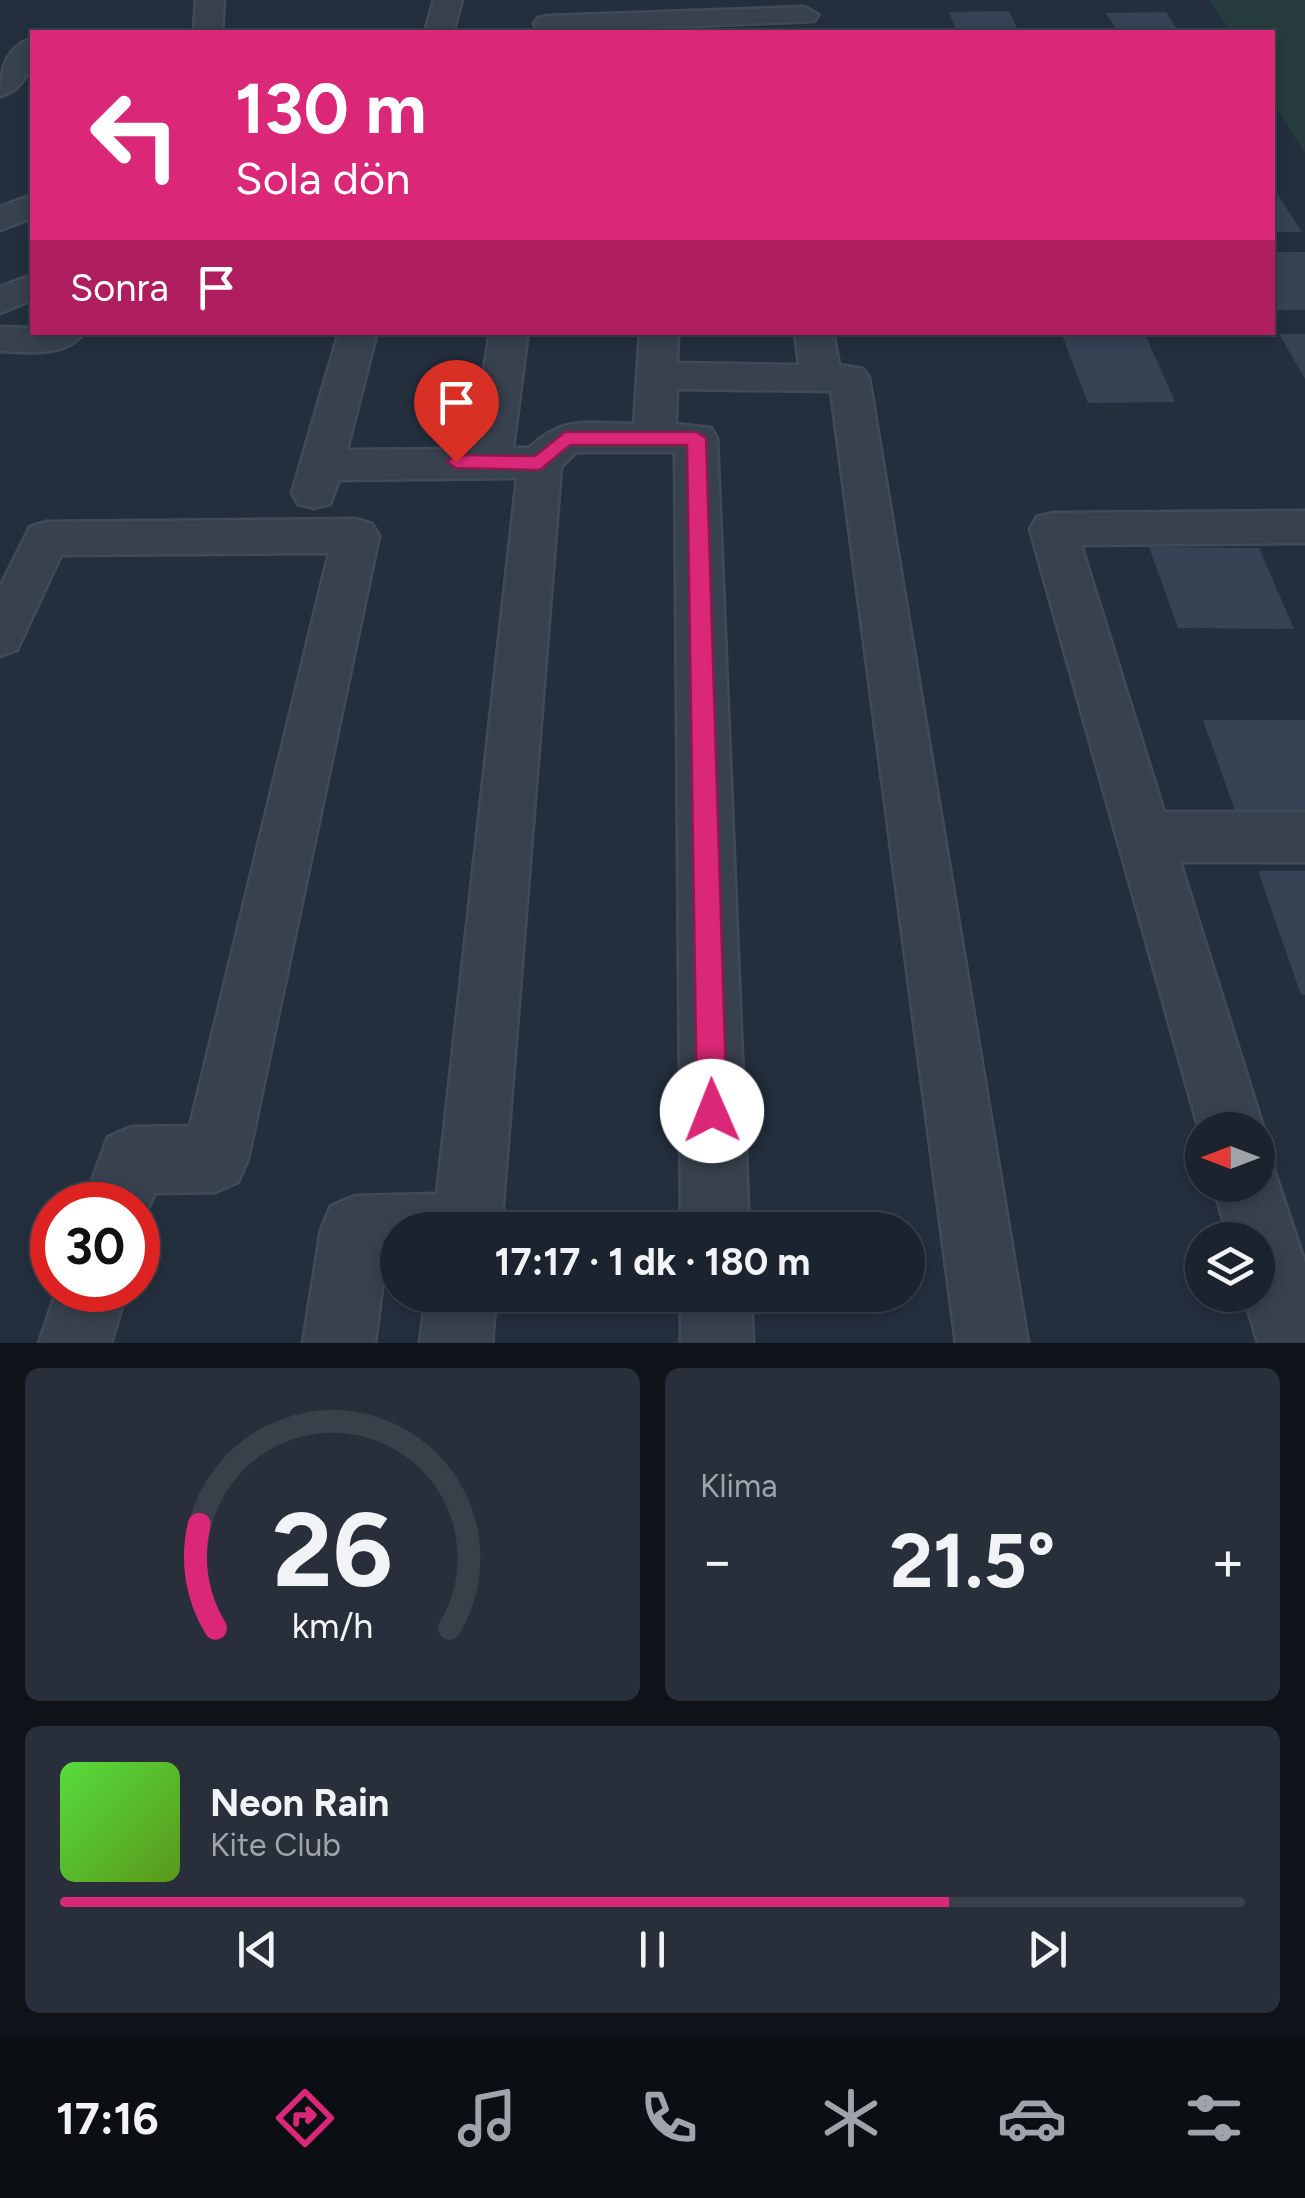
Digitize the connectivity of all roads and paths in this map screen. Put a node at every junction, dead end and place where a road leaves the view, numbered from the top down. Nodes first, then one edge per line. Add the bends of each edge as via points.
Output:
1 (210, 0) edge
2 (448, 0) edge
3 (804, 16) edge
4 (549, 19) edge
5 (208, 30) edge
6 (440, 30) edge
7 (0, 40) edge
8 (30, 43) edge
9 (30, 48) edge
10 (0, 87) edge
11 (30, 206) edge
12 (0, 220) edge
13 (30, 287) edge
14 (0, 302) edge
15 (58, 335) edge
16 (357, 335) edge
17 (509, 335) edge
18 (0, 339) edge
19 (659, 354) edge
20 (818, 355) edge
21 (654, 438) junction
22 (515, 462) junction
23 (322, 465) junction
24 (1305, 528) edge
25 (302, 536) junction
26 (0, 637) edge
27 (1144, 837) junction
28 (1305, 837) edge
29 (1226, 1112) edge
30 (124, 1182) edge
31 (1254, 1202) edge
32 (467, 1212) edge
33 (715, 1212) edge
34 (380, 1235) edge
35 (85, 1312) edge
36 (459, 1312) edge
37 (717, 1312) edge
38 (1296, 1333) edge
39 (76, 1343) edge
40 (339, 1343) edge
41 (456, 1343) edge
42 (718, 1343) edge
43 (992, 1343) edge

1 - 5 street
2 - 6 street
3 - 4 street
7 - 8 street via 23,36
9 - 10 street
11 - 12 street
13 - 14 street
15 - 18 street
16 - 23 street
17 - 22 street
19 - 20 street
19 - 21 street
20 - 43 street via 849,378
21 - 22 street via 565,438
21 - 33 street via 696,438
22 - 23 street
22 - 32 street
23 - 25 street
24 - 27 street via 1053,528
25 - 26 street via 46,539
25 - 30 street via 356,536 216,1159 131,1160
27 - 28 street
27 - 29 street
31 - 38 street
34 - 40 street via 355,1230
35 - 39 street
36 - 41 street
37 - 42 street

